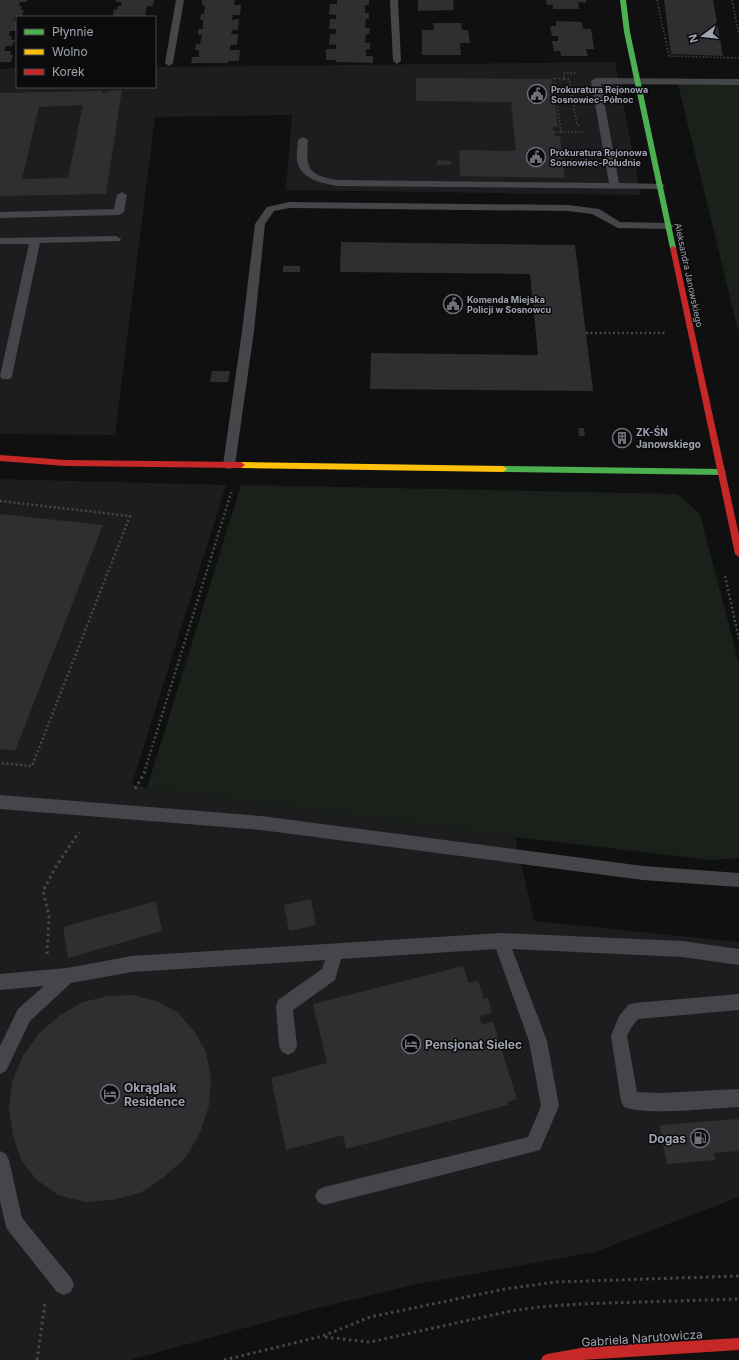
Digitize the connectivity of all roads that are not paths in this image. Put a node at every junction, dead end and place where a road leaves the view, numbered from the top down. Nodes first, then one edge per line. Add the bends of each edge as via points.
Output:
1 (180, 0) edge
2 (394, 0) edge
3 (623, 0) edge
4 (397, 61) dead end
5 (169, 62) dead end
6 (638, 81) junction
7 (739, 82) edge
8 (303, 140) dead end
9 (615, 186) junction
10 (660, 186) junction
11 (122, 194) dead end
12 (0, 215) edge
13 (668, 226) junction
14 (116, 239) dead end
15 (35, 241) junction
16 (0, 242) edge
17 (6, 376) dead end
18 (0, 458) edge
19 (229, 465) junction
20 (722, 472) junction
21 (739, 554) edge
22 (0, 802) edge
23 (739, 880) edge
24 (501, 941) junction
25 (335, 951) junction
26 (739, 957) edge
27 (67, 976) junction
28 (0, 982) edge
29 (739, 1002) edge
30 (288, 1046) dead end
31 (0, 1065) edge
32 (739, 1098) edge
33 (0, 1160) edge
34 (324, 1196) dead end
35 (62, 1282) road end
36 (739, 1344) edge
37 (547, 1360) edge

1 - 5 lane
2 - 4 lane
3 - 6 street, Aleksandra Janowskiego
6 - 7 lane
6 - 9 lane via 596,81
6 - 10 street, Aleksandra Janowskiego
8 - 9 lane via 302,164 310,174 337,183
9 - 10 lane
10 - 13 street, Aleksandra Janowskiego
11 - 12 lane via 119,212
13 - 19 lane via 618,225 595,211 568,208 289,205 271,209 260,224
13 - 20 street, Aleksandra Janowskiego
14 - 15 lane
15 - 16 lane
15 - 17 lane
18 - 19 street via 66,463
19 - 20 street
20 - 21 street, Aleksandra Janowskiego
22 - 23 lane via 261,823 643,873
24 - 25 lane
24 - 26 lane via 682,948
24 - 34 lane via 538,1041 550,1106 534,1144
25 - 27 lane via 132,964
25 - 30 lane via 329,974 284,1006
27 - 28 lane
27 - 31 lane via 24,1015
29 - 32 lane via 634,1011 625,1022 619,1036 630,1101
33 - 35 lane via 14,1222
36 - 37 street, Gabriela Narutowicza via 586,1353

